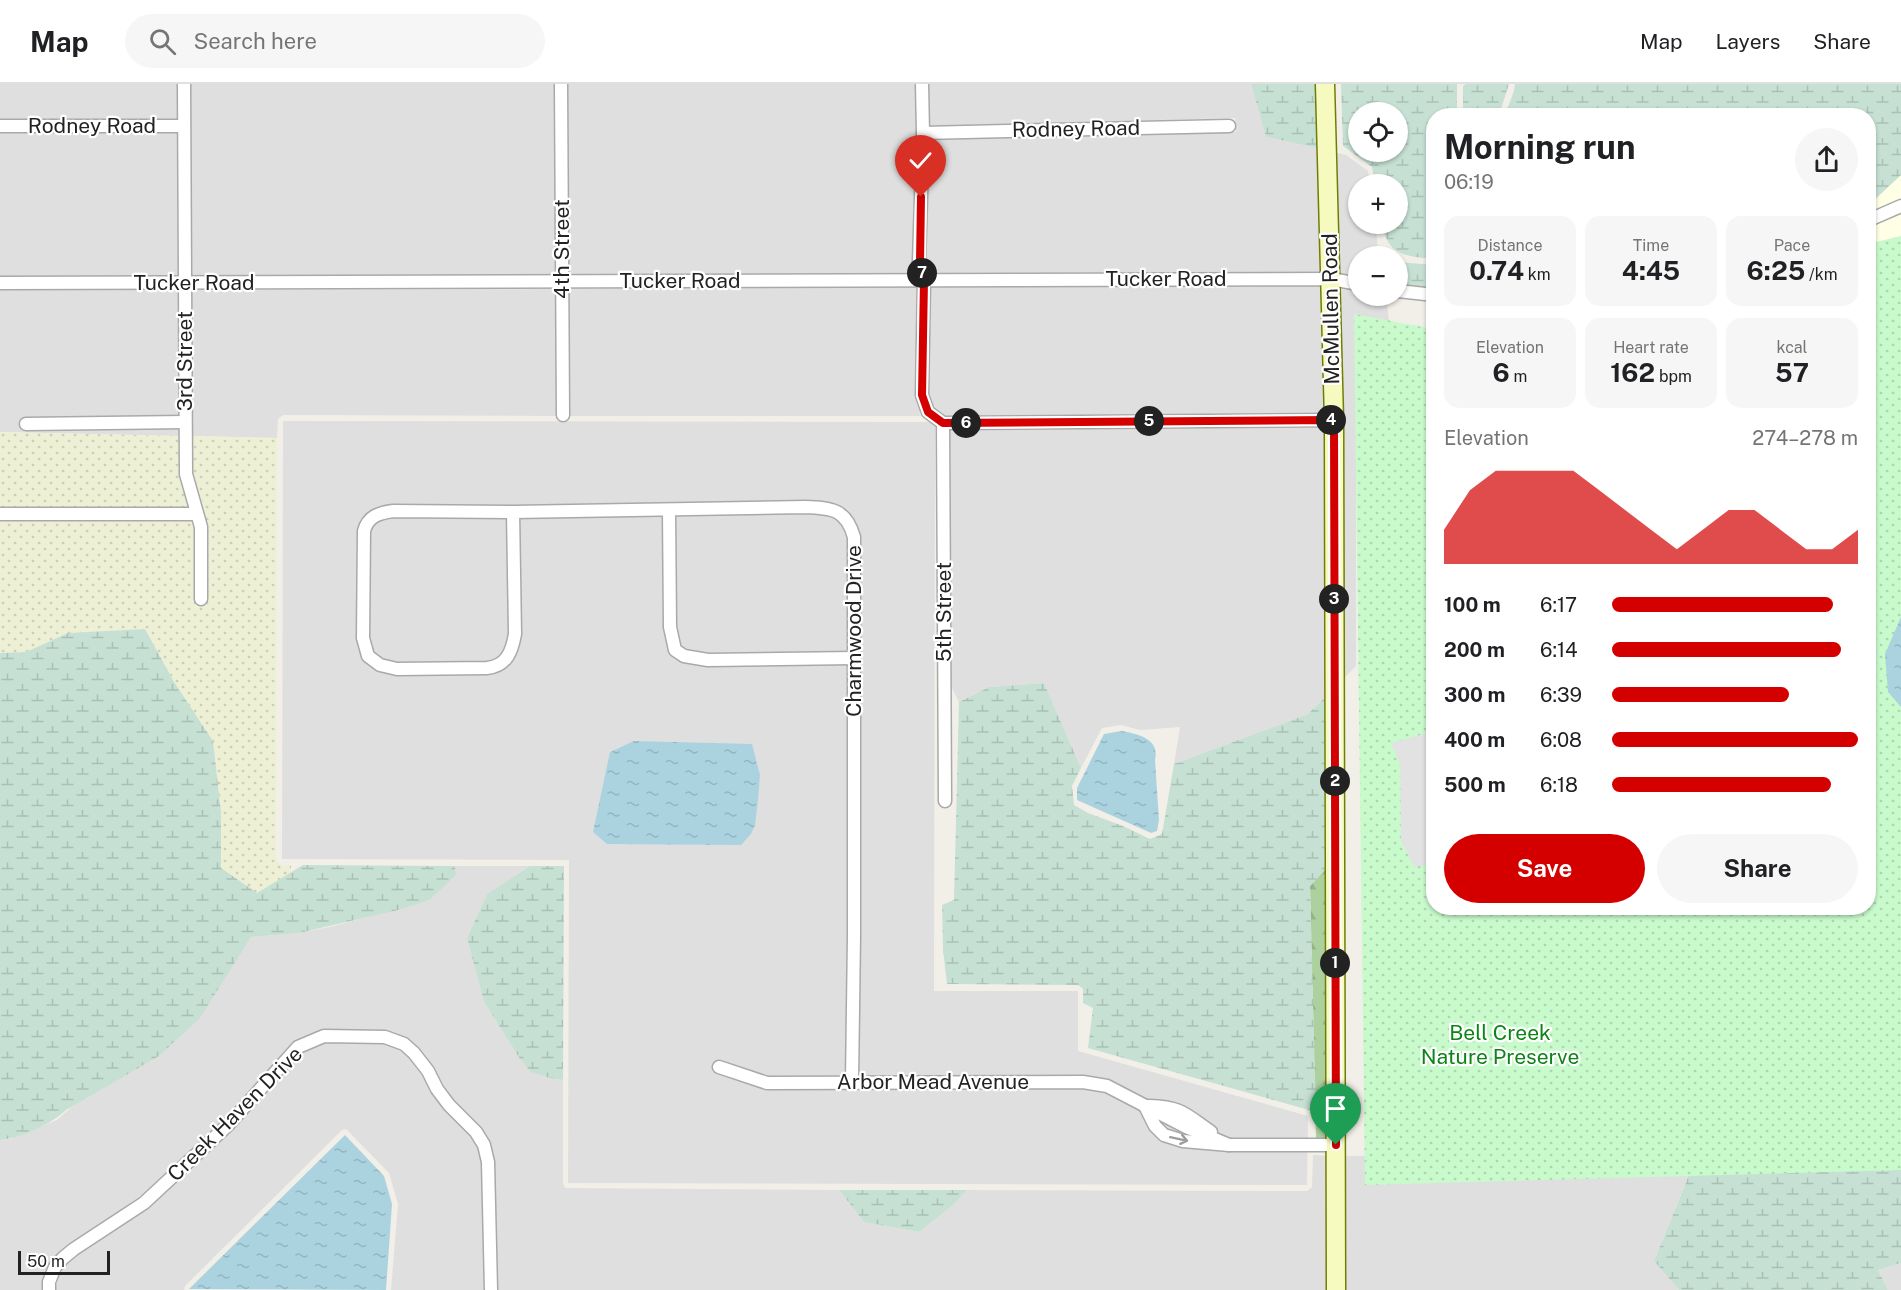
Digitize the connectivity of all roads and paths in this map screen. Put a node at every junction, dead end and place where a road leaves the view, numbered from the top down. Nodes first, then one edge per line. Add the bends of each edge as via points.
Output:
1 (184, 84) edge
2 (561, 84) edge
3 (922, 84) edge
4 (1325, 84) edge
5 (0, 126) edge
6 (183, 126) junction
7 (1229, 126) dead end
8 (923, 133) junction
9 (1901, 206) edge
10 (1876, 217) edge
11 (1331, 279) junction
12 (924, 280) junction
13 (562, 282) junction
14 (1348, 282) edge
15 (0, 283) edge
16 (184, 283) junction
17 (1408, 292) edge
18 (1426, 295) edge
19 (562, 415) dead end
20 (1334, 420) junction
21 (185, 422) junction
22 (943, 423) junction
23 (26, 424) dead end
24 (669, 510) junction
25 (513, 512) junction
26 (0, 514) edge
27 (198, 514) junction
28 (201, 599) dead end
29 (854, 658) junction
30 (945, 801) dead end
31 (719, 1067) dead end
32 (852, 1082) junction
33 (1145, 1106) junction
34 (1229, 1145) junction
35 (1336, 1145) junction
36 (49, 1290) edge
37 (490, 1290) edge
38 (1336, 1290) edge

1 - 6 street, 3rd Street
2 - 13 street, 4th Street
3 - 8 street
4 - 11 street, McMullen Road
5 - 6 street, Rodney Road
6 - 16 street, 3rd Street
7 - 8 street, Rodney Road
8 - 12 street via 920,262
9 - 10 street
11 - 12 street, Tucker Road
11 - 14 street, Tucker Road
11 - 20 street, McMullen Road
12 - 13 street, Tucker Road
12 - 22 street via 922,395 928,412
13 - 16 street, Tucker Road
13 - 19 street, 4th Street
15 - 16 street, Tucker Road
16 - 21 street, 3rd Street
17 - 18 street
20 - 22 street
20 - 35 street, McMullen Road
21 - 23 street
21 - 27 street, 3rd Street via 186,474
22 - 30 street, 5th Street
24 - 25 street, Charmwood Drive
24 - 29 street, Charmwood Drive via 825,508 846,518 854,537
24 - 29 street via 670,627 675,650 684,656 708,660
25 - 25 street, Charmwood Drive via 393,511 374,516 366,523 363,639 368,656 380,665 397,669 500,665 512,650 515,634
26 - 27 street
27 - 28 street, 3rd Street
29 - 32 street, Charmwood Drive
31 - 32 street, Arbor Mead Avenue via 767,1083
32 - 33 street, Arbor Mead Avenue via 1083,1082 1107,1086
33 - 34 street, Arbor Mead Avenue via 1169,1106 1188,1114
33 -> 34 street via 1164,1135 1183,1141
34 - 35 street
35 - 38 street, McMullen Road
36 - 37 street, Creek Haven Drive via 55,1267 63,1258 144,1203 207,1147 298,1047 324,1036 344,1036 385,1037 404,1044 484,1145 488,1162

